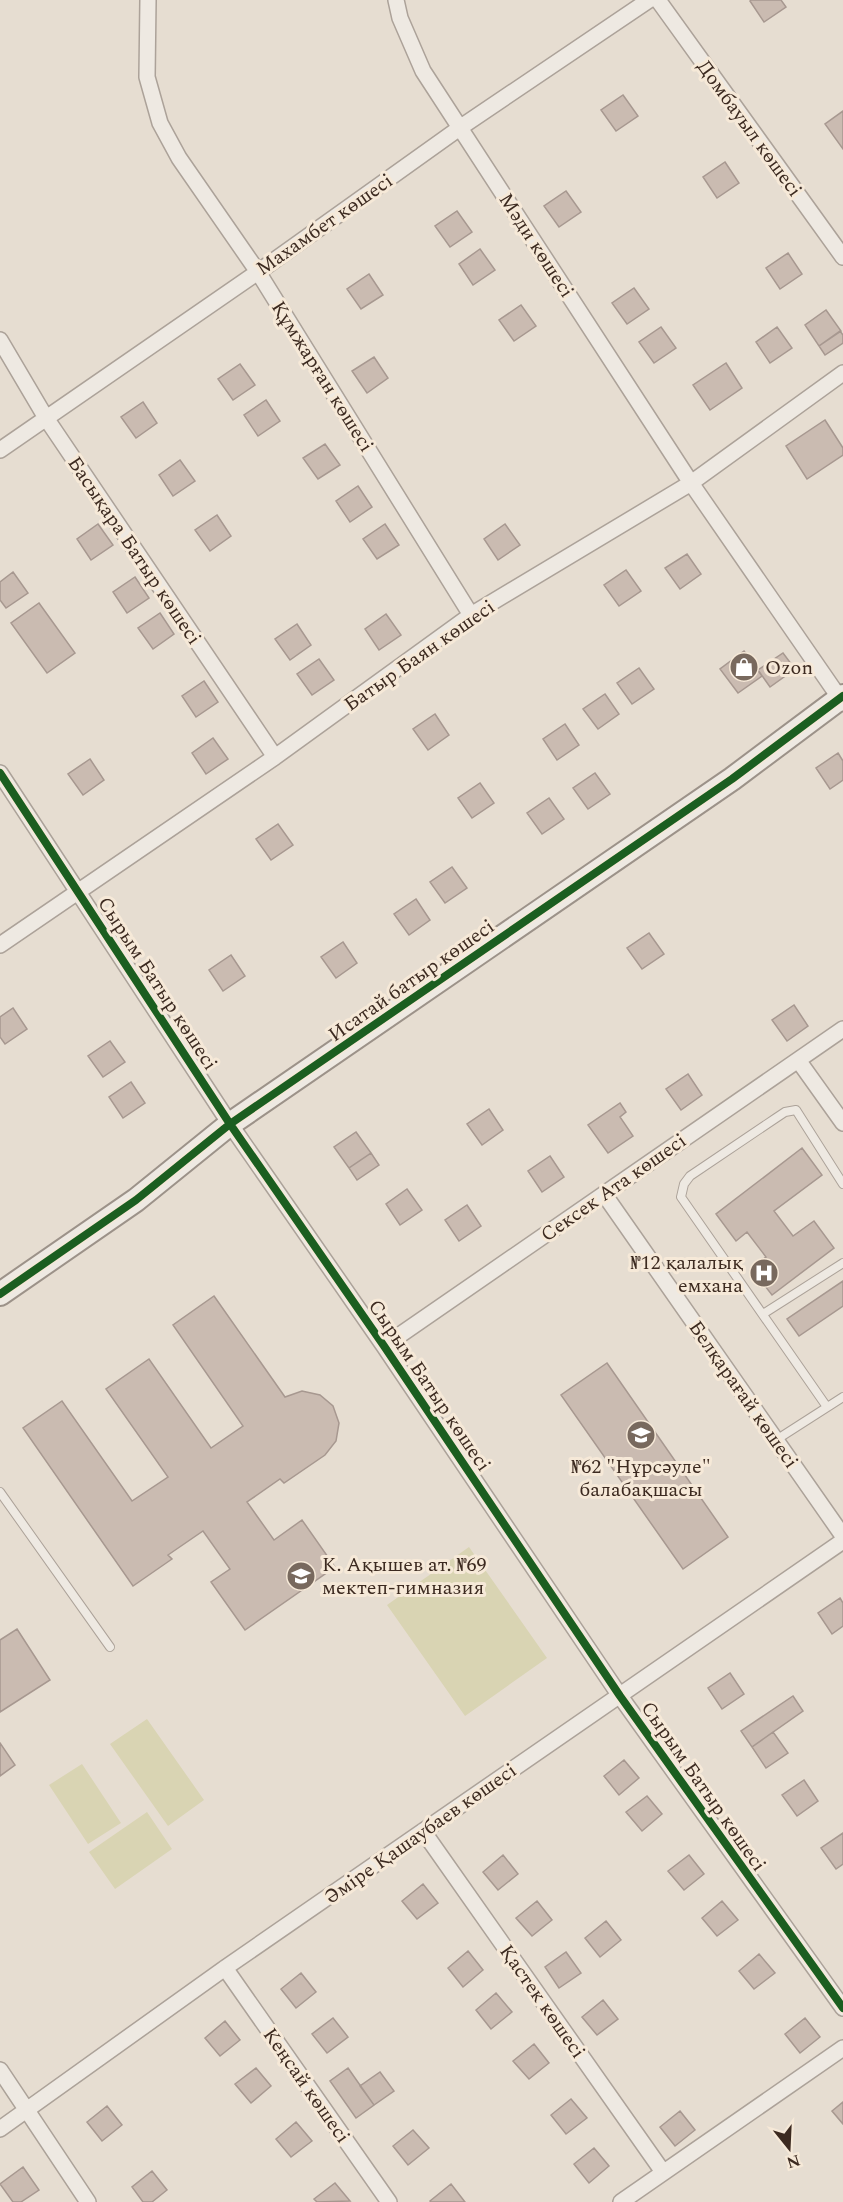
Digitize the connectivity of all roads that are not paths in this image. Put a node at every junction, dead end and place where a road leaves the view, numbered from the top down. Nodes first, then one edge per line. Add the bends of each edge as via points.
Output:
1 (148, 0) edge
2 (396, 0) edge
3 (649, 0) edge
4 (658, 0) edge
5 (461, 127) junction
6 (843, 257) edge
7 (258, 272) junction
8 (0, 340) edge
9 (843, 373) edge
10 (46, 418) junction
11 (0, 450) edge
12 (691, 483) junction
13 (471, 615) junction
14 (842, 699) edge
15 (274, 757) junction
16 (0, 773) edge
17 (79, 890) junction
18 (0, 945) edge
19 (843, 1029) edge
20 (798, 1060) junction
21 (843, 1123) edge
22 (230, 1124) junction
23 (843, 1184) edge
24 (604, 1194) junction
25 (843, 1263) edge
26 (0, 1294) edge
27 (763, 1314) junction
28 (384, 1346) junction
29 (843, 1397) edge
30 (827, 1407) junction
31 (776, 1440) junction
32 (0, 1492) edge
33 (843, 1538) edge
34 (110, 1647) dead end
35 (620, 1695) junction
36 (423, 1831) junction
37 (225, 1968) junction
38 (843, 2008) edge
39 (843, 2048) edge
40 (0, 2070) edge
41 (27, 2111) junction
42 (0, 2129) edge
43 (663, 2172) junction
44 (88, 2202) edge
45 (389, 2202) edge
46 (621, 2202) edge

1 - 7 street, Құмжарған көшесі via 147,77 160,123 179,158
2 - 5 street, Мәди көшесі via 423,71
3 - 5 street, Махамбет көшесі
4 - 6 street, Домбауыл көшесі
5 - 7 street, Махамбет көшесі
5 - 12 street, Мәди көшесі
7 - 10 street, Махамбет көшесі
7 - 13 street, Құмжарған көшесі
8 - 10 street, Басықара Батыр көшесі
9 - 12 street, Батыр Баян көшесі
10 - 11 street, Махамбет көшесі
10 - 15 street, Басықара Батыр көшесі
12 - 13 street, Батыр Баян көшесі
12 - 14 street, Мәди көшесі
13 - 15 street, Батыр Баян көшесі
14 - 22 street, Исатай батыр көшесі
15 - 17 street, Батыр Баян көшесі
16 - 17 street, Сырым Батыр көшесі
17 - 18 street, Батыр Баян көшесі
17 - 22 street, Сырым Батыр көшесі
19 - 20 street, Сексек Ата көшесі
20 - 21 street
20 - 24 street, Сексек Ата көшесі
22 - 26 street, Исатай батыр көшесі via 136,1200
22 - 28 street, Сырым Батыр көшесі
23 - 27 lane via 796,1110 785,1112 690,1176 684,1184 681,1197
24 - 28 street, Сексек Ата көшесі
24 - 31 street, Белқарағай көшесі
25 - 27 lane
27 - 30 lane
28 - 35 street, Сырым Батыр көшесі
29 - 30 lane
30 - 31 lane
31 - 33 street, Белқарағай көшесі
32 - 34 lane
33 - 35 street, Әміре Қашаубаев көшесі
35 - 36 street, Әміре Қашаубаев көшесі
35 - 38 street, Сырым Батыр көшесі
36 - 37 street, Әміре Қашаубаев көшесі
36 - 43 street, Қастек көшесі
37 - 41 street, Әміре Қашаубаев көшесі
37 - 45 street, Кеңсай көшесі
39 - 43 street
40 - 41 street
41 - 42 street, Әміре Қашаубаев көшесі
41 - 44 street
43 - 46 street

